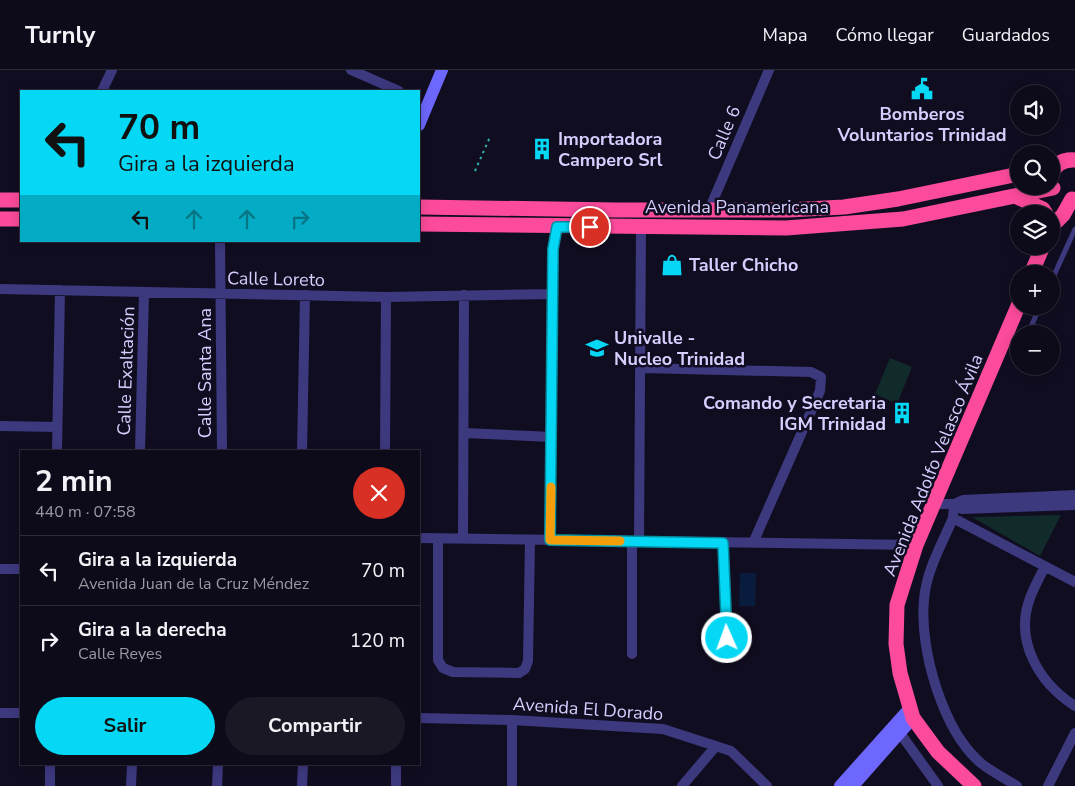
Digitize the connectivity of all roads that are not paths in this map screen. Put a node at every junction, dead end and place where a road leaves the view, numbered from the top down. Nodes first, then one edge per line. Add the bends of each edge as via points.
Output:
1 (112, 70) edge
2 (351, 70) edge
3 (442, 70) edge
4 (769, 70) edge
5 (102, 90) edge
6 (398, 90) edge
7 (423, 102) edge
8 (420, 119) edge
9 (1060, 171) edge
10 (1010, 176) edge
11 (1020, 195) edge
12 (1017, 197) junction
13 (1073, 199) edge
14 (0, 200) edge
15 (20, 200) edge
16 (1035, 205) edge
17 (420, 207) edge
18 (709, 210) junction
19 (0, 218) edge
20 (1060, 218) edge
21 (20, 219) edge
22 (420, 224) edge
23 (557, 227) junction
24 (640, 227) junction
25 (1075, 229) edge
26 (220, 242) edge
27 (1059, 265) edge
28 (0, 289) edge
29 (60, 290) junction
30 (144, 293) junction
31 (552, 294) junction
32 (221, 295) junction
33 (464, 295) junction
34 (305, 296) junction
35 (386, 297) junction
36 (1010, 342) edge
37 (641, 368) junction
38 (0, 426) edge
39 (57, 427) junction
40 (464, 434) junction
41 (552, 437) junction
42 (57, 450) edge
43 (140, 450) edge
44 (222, 450) edge
45 (302, 450) edge
46 (385, 450) edge
47 (1075, 495) edge
48 (934, 504) junction
49 (954, 504) junction
50 (1075, 505) edge
51 (953, 518) junction
52 (420, 538) edge
53 (438, 539) junction
54 (463, 539) junction
55 (530, 540) junction
56 (550, 540) junction
57 (635, 541) junction
58 (723, 543) junction
59 (753, 543) junction
60 (916, 544) junction
61 (1045, 566) junction
62 (0, 569) edge
63 (20, 569) edge
64 (1075, 582) edge
65 (632, 654) dead end
66 (726, 656) dead end
67 (1075, 706) edge
68 (0, 713) edge
69 (20, 713) edge
70 (911, 714) junction
71 (420, 718) edge
72 (512, 720) junction
73 (900, 733) junction
74 (1075, 733) edge
75 (716, 746) junction
76 (50, 765) edge
77 (132, 765) edge
78 (218, 765) edge
79 (303, 765) edge
80 (396, 765) edge
81 (50, 786) edge
82 (131, 786) edge
83 (217, 786) edge
84 (302, 786) edge
85 (396, 786) edge
86 (512, 786) edge
87 (682, 786) edge
88 (767, 786) edge
89 (840, 786) edge
90 (853, 786) edge
91 (938, 786) edge
92 (974, 786) edge
93 (1017, 786) edge
94 (1048, 786) edge

1 - 5 street
2 - 6 street
3 - 7 main road
4 - 18 street, Calle 6
7 - 8 main road
9 - 13 highway
10 - 18 highway, Avenida Panamericana via 844,207
11 - 12 highway, Avenida Panamericana
12 - 16 highway
12 - 24 highway, Avenida Panamericana via 902,219 847,225
13 - 20 highway
14 - 15 highway
17 - 18 highway, Avenida Panamericana
19 - 21 highway
22 - 23 highway, Avenida Panamericana
23 - 24 highway, Avenida Panamericana
23 - 31 street
24 - 37 street
25 - 27 lane
26 - 32 street, Calle Santa Ana
28 - 29 street, Calle Loreto
29 - 30 street, Calle Loreto
29 - 39 street
30 - 32 street, Calle Loreto
30 - 43 street, Calle Exaltación
31 - 33 street, Calle Loreto
31 - 41 street
32 - 34 street, Calle Loreto
32 - 44 street, Calle Santa Ana
33 - 35 street, Calle Loreto
33 - 40 street
34 - 35 street, Calle Loreto
34 - 45 street
35 - 46 street
36 - 48 highway, Avenida Adolfo Velasco Ávila
37 - 57 street
37 - 59 street via 812,372 821,377 820,391
38 - 39 street
39 - 42 street
40 - 41 street
40 - 54 street
41 - 56 street
47 - 49 street via 963,500
48 - 49 street
48 - 60 highway, Avenida Adolfo Velasco Ávila
49 - 50 street via 962,509
49 - 51 street
51 - 61 street
51 - 93 street via 930,570 924,599 923,626 927,652 950,721 964,745 982,764
52 - 53 street
53 - 54 street
53 - 55 street via 438,660 442,668 453,672 519,673 528,661
54 - 55 street
55 - 56 street
56 - 57 street
57 - 58 street
57 - 65 street
58 - 59 street
58 - 66 street
59 - 60 street
60 - 70 highway, Avenida Adolfo Velasco Ávila via 898,604 896,644
61 - 64 street
61 - 67 street via 1030,599 1027,637 1033,663 1048,686
62 - 63 street
68 - 69 street
70 - 73 main road
70 - 89 main road
70 - 92 highway via 938,752
71 - 72 street, Avenida El Dorado
72 - 75 street, Avenida El Dorado via 663,729
72 - 86 street
73 - 90 main road
73 - 91 street
74 - 94 street
75 - 87 street
75 - 88 street, Avenida El Dorado via 731,751
76 - 81 street
77 - 82 street
78 - 83 street
79 - 84 street
80 - 85 street

